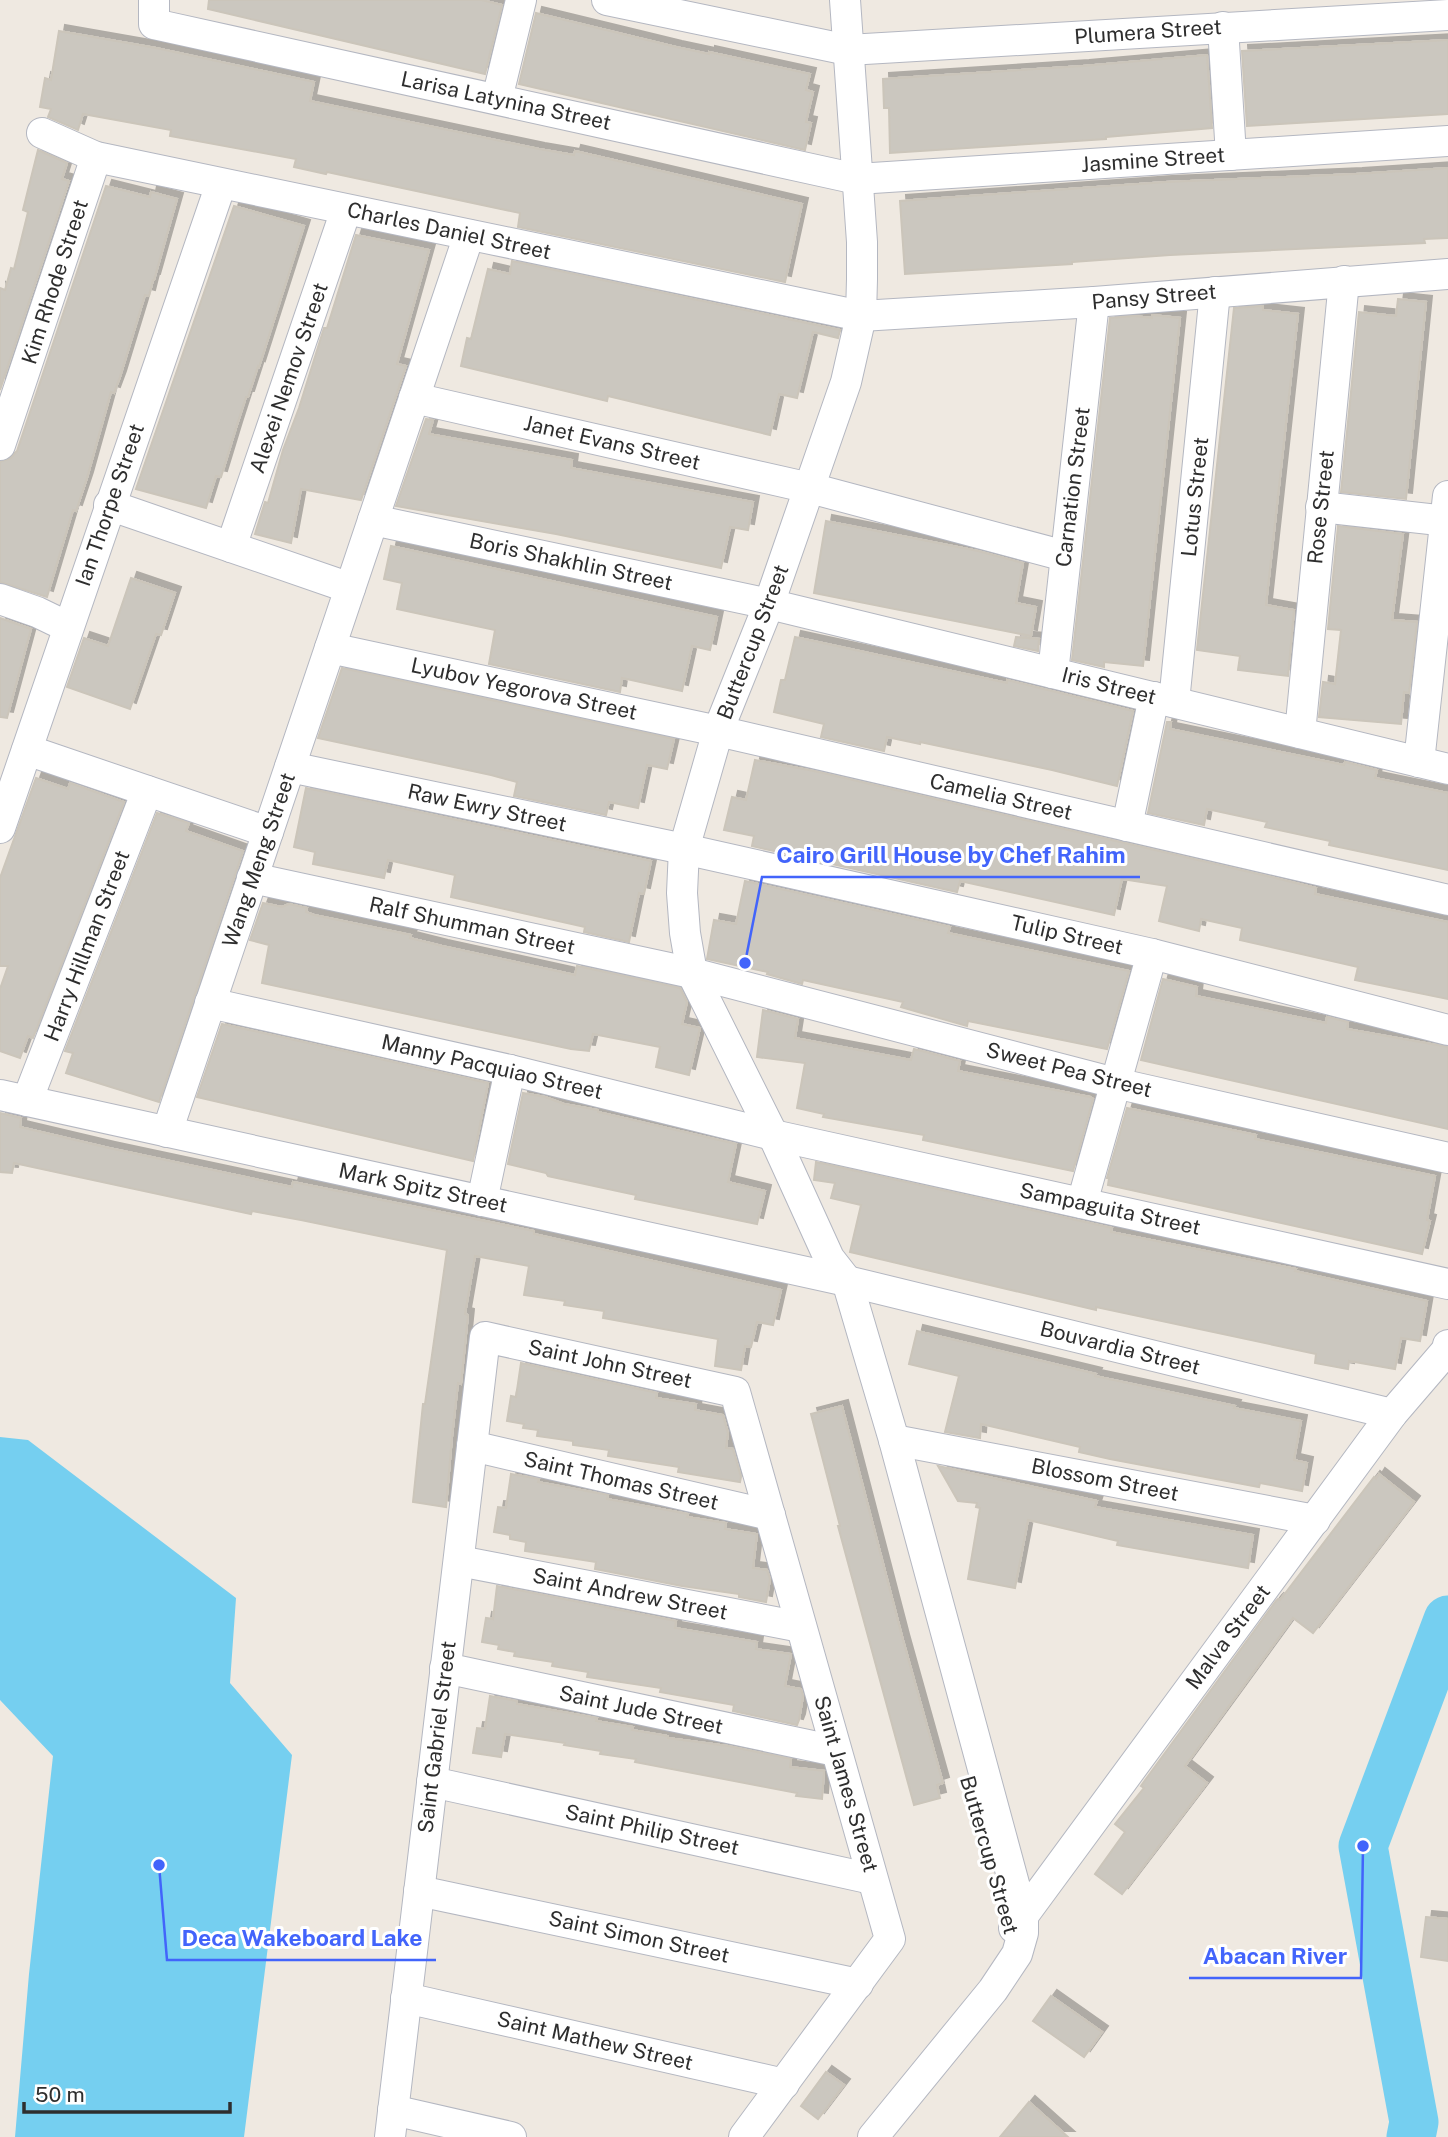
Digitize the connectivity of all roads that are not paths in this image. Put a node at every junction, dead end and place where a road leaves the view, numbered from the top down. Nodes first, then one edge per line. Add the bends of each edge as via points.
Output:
1 (521, 0) edge
2 (607, 0) edge
3 (845, 0) edge
4 (1309, 11) edge
5 (154, 12) edge
6 (1448, 15) edge
7 (1223, 27) junction
8 (848, 50) junction
9 (497, 99) junction
10 (41, 133) dead end
11 (1448, 141) edge
12 (1231, 155) junction
13 (96, 157) junction
14 (857, 179) junction
15 (221, 184) junction
16 (346, 210) junction
17 (469, 235) junction
18 (1448, 274) edge
19 (1344, 282) junction
20 (1215, 292) junction
21 (1094, 302) junction
22 (860, 316) junction
23 (414, 398) junction
24 (0, 445) edge
25 (810, 488) junction
26 (110, 505) junction
27 (1321, 507) junction
28 (1447, 513) edge
29 (373, 520) junction
30 (231, 547) junction
31 (1065, 556) junction
32 (350, 588) junction
33 (0, 599) edge
34 (769, 604) junction
35 (68, 627) junction
36 (330, 648) junction
37 (1053, 673) junction
38 (1164, 699) junction
39 (718, 731) junction
40 (1300, 733) junction
41 (27, 750) junction
42 (1419, 762) junction
43 (290, 767) junction
44 (1448, 769) edge
45 (147, 791) junction
46 (1127, 826) junction
47 (0, 828) edge
48 (268, 832) junction
49 (684, 849) junction
50 (252, 878) junction
51 (1448, 900) edge
52 (1152, 954) junction
53 (692, 973) junction
54 (210, 1003) junction
55 (1448, 1030) edge
56 (510, 1070) junction
57 (1115, 1083) junction
58 (13, 1098) edge
59 (167, 1132) junction
60 (772, 1135) junction
61 (1448, 1158) edge
62 (482, 1201) junction
63 (1082, 1203) junction
64 (835, 1272) junction
65 (1448, 1284) edge
66 (485, 1337) joint
67 (1448, 1345) edge
68 (735, 1392) joint
69 (1392, 1414) junction
70 (894, 1440) junction
71 (472, 1446) junction
72 (770, 1515) junction
73 (1315, 1520) junction
74 (459, 1561) junction
75 (801, 1627) junction
76 (445, 1668) junction
77 (836, 1751) junction
78 (432, 1782) junction
79 (872, 1879) junction
80 (419, 1891) junction
81 (1017, 1934) junction
82 (858, 1983) junction
83 (406, 1998) junction
84 (783, 2084) junction
85 (391, 2123) edge
86 (511, 2137) edge
87 (744, 2137) edge
88 (873, 2137) edge

1 - 9 street
2 - 8 street, Plumera Street
3 - 8 street, Buttercup Street
4 - 6 street, Plumera Street
4 - 7 street, Plumera Street
5 - 9 street, Larisa Latynina Street
7 - 8 street, Plumera Street
7 - 12 street
8 - 14 street, Buttercup Street
9 - 14 street, Larisa Latynina Street
10 - 13 street, Charles Daniel Street
11 - 12 street, Jasmine Street
12 - 14 street, Jasmine Street
13 - 15 street, Charles Daniel Street
13 - 24 street, Kim Rhode Street
14 - 22 street, Buttercup Street via 862,242
15 - 16 street, Charles Daniel Street
15 - 26 street, Ian Thorpe Street
16 - 17 street, Charles Daniel Street
16 - 30 street, Alexei Nemov Street
17 - 22 street, Charles Daniel Street
17 - 23 street, Wang Meng Street
18 - 19 street, Pansy Street
19 - 20 street, Pansy Street
19 - 27 street, Rose Street
20 - 21 street, Pansy Street
20 - 38 street, Lotus Street
21 - 22 street, Pansy Street
21 - 31 street, Carnation Street
22 - 25 street, Buttercup Street via 846,382
23 - 25 street, Janet Evans Street
23 - 29 street, Wang Meng Street
25 - 31 street, Janet Evans Street
25 - 34 street, Buttercup Street
26 - 30 street
26 - 35 street, Ian Thorpe Street
27 - 28 street
27 - 40 street, Rose Street
28 - 42 street
29 - 32 street, Wang Meng Street
29 - 34 street, Boris Shakhlin Street
30 - 32 street
31 - 37 street, Carnation Street
32 - 36 street, Wang Meng Street
33 - 35 street
34 - 37 street, Iris Street
34 - 39 street, Buttercup Street
35 - 41 street, Ian Thorpe Street
36 - 39 street, Lyubov Yegorova Street
36 - 43 street, Wang Meng Street
37 - 38 street, Iris Street
38 - 40 street, Iris Street
38 - 46 street, Lotus Street
39 - 46 street, Camelia Street
39 - 49 street, Buttercup Street
40 - 42 street, Iris Street
41 - 45 street
41 - 47 street, Ian Thorpe Street
42 - 44 street, Iris Street
43 - 48 street, Wang Meng Street
43 - 49 street, Raw Ewry Street
45 - 48 street
45 - 58 street, Harry Hillman Street
46 - 51 street, Camelia Street
48 - 50 street, Wang Meng Street
49 - 52 street, Tulip Street
49 - 53 street, Buttercup Street via 682,893
50 - 53 street, Ralf Shumman Street
50 - 54 street, Wang Meng Street
52 - 55 street, Tulip Street
52 - 57 street
53 - 57 street, Sweet Pea Street
53 - 60 street, Buttercup Street
54 - 56 street, Manny Pacquiao Street
54 - 59 street, Wang Meng Street
56 - 60 street, Manny Pacquiao Street
56 - 62 street
57 - 61 street, Sweet Pea Street
57 - 63 street
58 - 59 street, Mark Spitz Street
59 - 62 street, Mark Spitz Street
60 - 63 street, Sampaguita Street
60 - 64 street, Buttercup Street
62 - 64 street, Mark Spitz Street
63 - 65 street, Sampaguita Street
64 - 69 street, Bouvardia Street
64 - 70 street, Buttercup Street
64 - 81 street, Buttercup Street via 927,1638
66 - 68 street, Saint John Street
66 - 71 street, Saint Gabriel Street
67 - 69 street, Malva Street
68 - 72 street, Saint James Street
69 - 73 street, Malva Street
70 - 73 street, Blossom Street
70 - 81 street, Buttercup Street
71 - 72 street, Saint Thomas Street
71 - 74 street, Saint Gabriel Street
72 - 75 street, Saint James Street
73 - 81 street, Malva Street
74 - 75 street, Saint Andrew Street
74 - 76 street, Saint Gabriel Street
75 - 77 street, Saint James Street
76 - 77 street, Saint Jude Street
76 - 78 street, Saint Gabriel Street
77 - 79 street, Saint James Street
78 - 79 street, Saint Philip Street
78 - 80 street, Saint Gabriel Street
79 - 82 street, Saint James Street via 890,1939
80 - 82 street, Saint Simon Street
80 - 83 street, Saint Gabriel Street
81 - 88 street, Malva Street via 993,1990
82 - 84 street, Saint James Street
83 - 84 street, Saint Mathew Street
83 - 85 street, Saint Gabriel Street
84 - 87 street, Saint James Street
85 - 86 street

